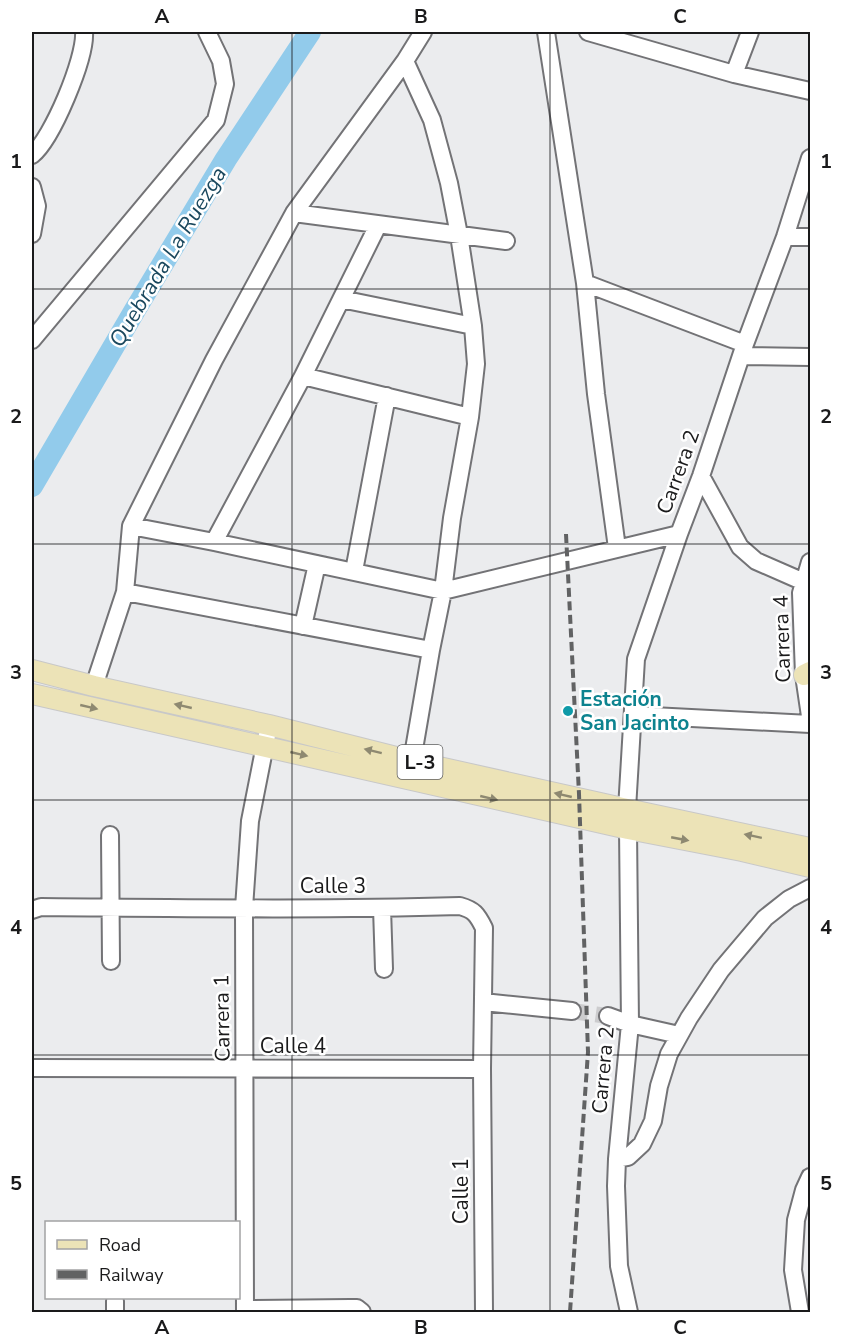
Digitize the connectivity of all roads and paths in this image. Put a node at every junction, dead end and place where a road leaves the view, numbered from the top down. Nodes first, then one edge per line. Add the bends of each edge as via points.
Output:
1 (84, 32) edge
2 (207, 32) edge
3 (423, 32) edge
4 (546, 32) edge
5 (588, 32) edge
6 (750, 32) edge
7 (405, 61) junction
8 (734, 74) junction
9 (810, 91) edge
10 (32, 154) edge
11 (810, 158) edge
12 (32, 187) edge
13 (294, 213) junction
14 (378, 225) junction
15 (32, 234) edge
16 (459, 235) junction
17 (785, 237) junction
18 (810, 237) edge
19 (506, 241) dead end
20 (585, 283) junction
21 (341, 299) junction
22 (473, 326) junction
23 (32, 340) edge
24 (744, 350) junction
25 (810, 357) edge
26 (303, 376) junction
27 (387, 396) junction
28 (470, 417) junction
29 (701, 476) junction
30 (131, 526) junction
31 (679, 534) junction
32 (214, 542) junction
33 (617, 548) junction
34 (810, 562) edge
35 (317, 564) junction
36 (354, 571) junction
37 (804, 582) junction
38 (442, 591) junction
39 (125, 592) junction
40 (303, 626) junction
41 (431, 650) junction
42 (32, 670) edge
43 (807, 674) edge
44 (94, 686) junction
45 (32, 696) edge
46 (633, 715) junction
47 (810, 716) edge
48 (810, 724) edge
49 (269, 725) junction
50 (266, 747) junction
51 (412, 760) junction
52 (627, 809) junction
53 (628, 829) junction
54 (110, 835) dead end
55 (810, 848) edge
56 (810, 867) edge
57 (810, 888) edge
58 (111, 907) junction
59 (244, 908) junction
60 (382, 908) junction
61 (32, 910) edge
62 (111, 961) dead end
63 (384, 969) dead end
64 (483, 1002) junction
65 (572, 1011) tunnel mouth
66 (608, 1016) tunnel mouth
67 (630, 1024) junction
68 (679, 1035) junction
69 (32, 1068) edge
70 (245, 1068) junction
71 (482, 1069) junction
72 (617, 1159) junction
73 (810, 1177) edge
74 (294, 1310) edge
75 (245, 1311) edge
76 (362, 1312) edge
77 (484, 1312) edge
78 (629, 1312) edge
79 (800, 1312) edge

1 - 10 street via 78,69 48,133
2 - 23 street via 221,61 225,84 216,120
3 - 7 street
4 - 20 street
5 - 8 street
6 - 8 street
7 - 13 street
7 - 16 street via 432,120
8 - 9 street
11 - 17 street, Carrera 2
12 - 15 street via 37,206
13 - 14 street
13 - 30 street via 214,360
14 - 16 street
14 - 21 street
16 - 19 street
16 - 22 street
17 - 18 street
17 - 24 street, Carrera 2
20 - 24 street
20 - 33 street
21 - 22 street
21 - 26 street
22 - 28 street via 476,364
24 - 25 street
24 - 29 street, Carrera 2
26 - 27 street
26 - 32 street
27 - 28 street
27 - 36 street
28 - 38 street
29 - 31 street, Carrera 2
29 - 37 street via 741,547 756,561
30 - 32 street
30 - 39 street
31 - 33 street
31 - 46 street, Carrera 2 via 636,659
32 - 35 street
33 - 38 street
34 - 37 street, Carrera 4
35 - 36 street
35 - 40 street
36 - 38 street
37 - 43 street, Carrera 4 via 801,593
38 - 41 street
39 - 40 street
39 - 44 street
40 - 41 street
41 - 51 street
42 - 44 main road, L-3
43 - 47 street, Carrera 4
49 -> 44 main road, L-3
45 -> 50 main road, L-3
46 - 48 street
46 - 52 street, Carrera 2
49 - 50 street, Carrera 1
51 -> 49 main road, L-3
50 -> 53 main road, L-3
50 - 59 street, Carrera 1 via 250,821
52 -> 51 main road, L-3
55 -> 52 main road, L-3
53 -> 56 main road, L-3
53 - 67 street, Carrera 2
54 - 58 street
57 - 68 street via 789,899 754,929 721,970
58 - 59 street, Calle 3
58 - 61 street, Calle 3
58 - 62 street
59 - 60 street, Calle 3
59 - 70 street, Carrera 1
60 - 63 street
60 - 64 street, Calle 3 via 471,909 484,928
64 - 65 street
64 - 71 street, Calle 3
66 - 67 street
67 - 68 street
67 - 72 street, Carrera 2
68 - 72 street via 659,1086 650,1128 628,1157
69 - 70 street, Calle 4
70 - 71 street, Calle 4
70 - 75 street, Carrera 1
71 - 77 street, Calle 1
72 - 78 street, Carrera 2 via 619,1266
73 - 79 street via 795,1230 793,1270
74 - 75 street
74 - 76 street via 357,1308

